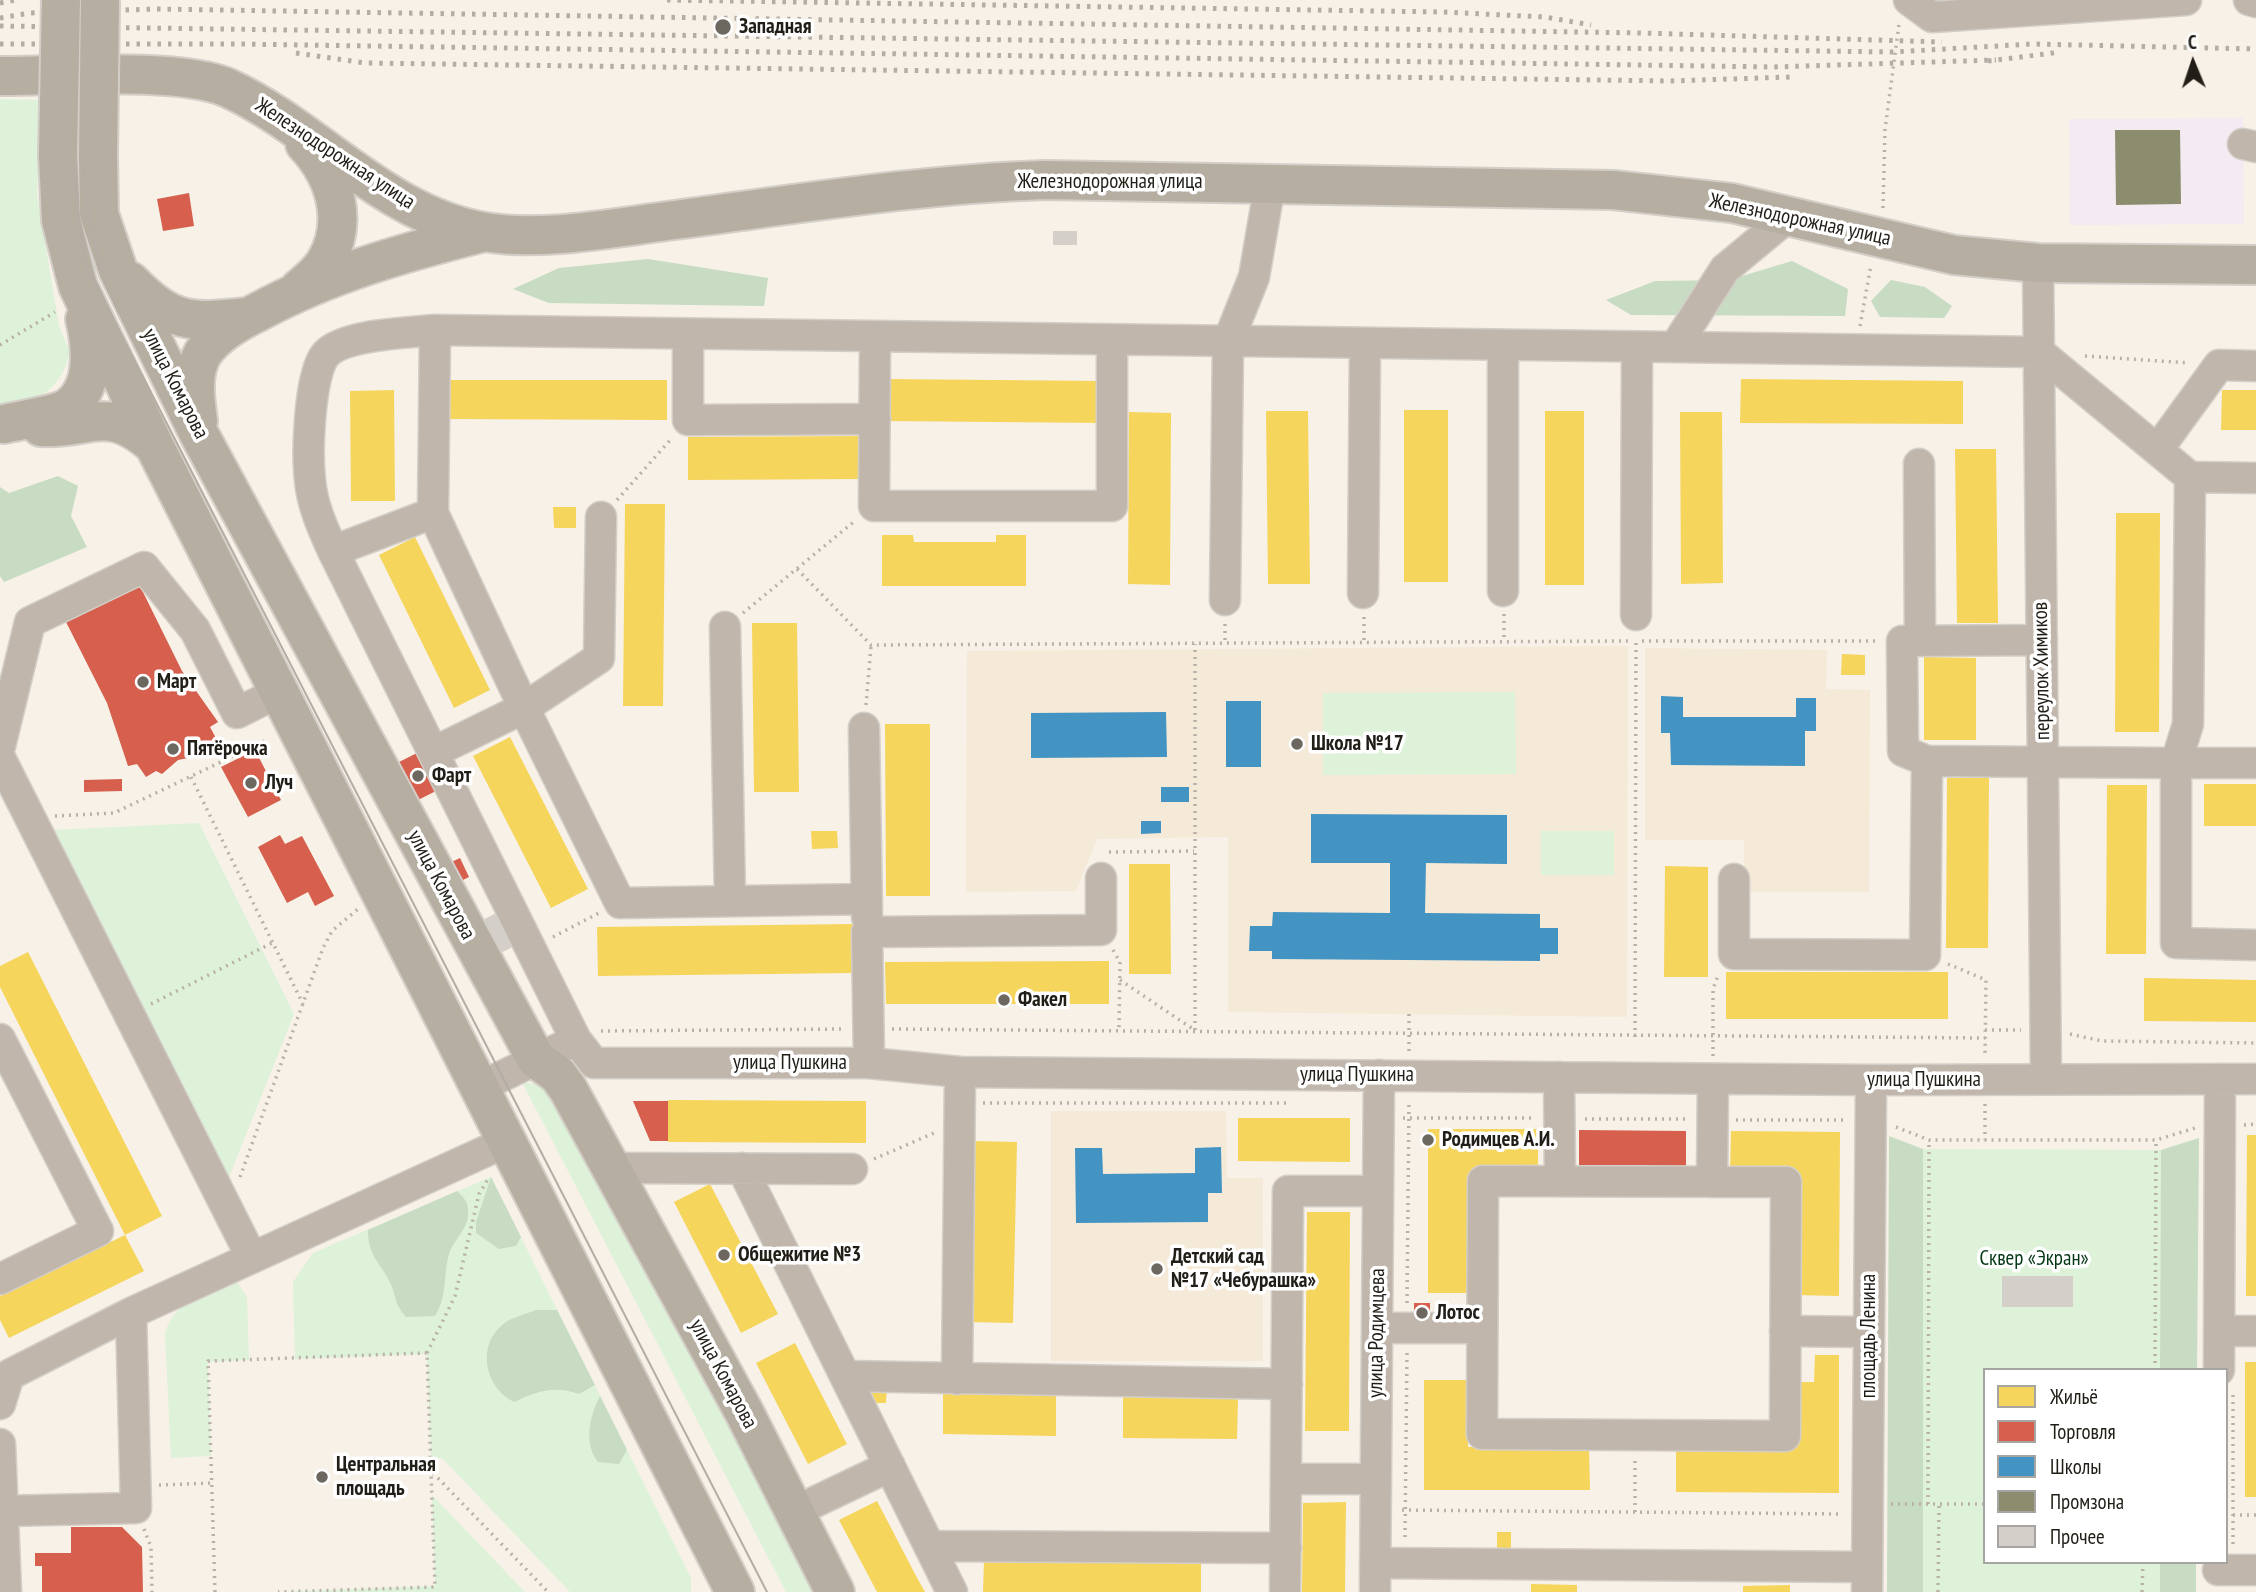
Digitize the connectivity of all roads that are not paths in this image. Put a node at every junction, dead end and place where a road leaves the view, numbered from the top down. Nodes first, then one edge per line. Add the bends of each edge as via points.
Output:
1 (61, 0) edge
2 (100, 0) edge
3 (2186, 0) edge
4 (2249, 0) edge
5 (2256, 2) edge
6 (1905, 7) edge
7 (0, 76) edge
8 (261, 106) junction
9 (1270, 184) junction
10 (1789, 216) junction
11 (485, 232) junction
12 (2038, 262) junction
13 (2256, 265) edge
14 (118, 270) junction
15 (299, 290) junction
16 (71, 296) junction
17 (248, 317) junction
18 (435, 330) junction
19 (688, 335) junction
20 (875, 337) junction
21 (1112, 340) junction
22 (1228, 342) junction
23 (1365, 344) junction
24 (1503, 345) junction
25 (1637, 347) junction
26 (1675, 348) junction
27 (2039, 352) junction
28 (2256, 366) edge
29 (875, 419) junction
30 (2, 423) edge
31 (199, 434) junction
32 (154, 445) junction
33 (2158, 449) junction
34 (1919, 464) dead end
35 (2190, 477) junction
36 (2256, 478) edge
37 (433, 513) junction
38 (601, 517) road end
39 (333, 551) junction
40 (1503, 591) dead end
41 (1363, 593) dead end
42 (1225, 600) dead end
43 (725, 627) road end
44 (1631, 628) road end
45 (2042, 640) junction
46 (1911, 641) junction
47 (279, 692) junction
48 (524, 708) junction
49 (864, 728) road end
50 (0, 746) edge
51 (435, 752) junction
52 (0, 758) edge
53 (1927, 761) junction
54 (2043, 761) junction
55 (2176, 763) junction
56 (2256, 763) edge
57 (1105, 865) road end
58 (1734, 879) dead end
59 (866, 899) junction
60 (730, 901) junction
61 (867, 932) junction
62 (2256, 944) edge
63 (584, 1035) junction
64 (0, 1039) edge
65 (536, 1059) junction
66 (869, 1063) junction
67 (960, 1072) junction
68 (1379, 1075) junction
69 (1559, 1077) junction
70 (1713, 1079) junction
71 (2046, 1079) junction
72 (2220, 1079) junction
73 (2256, 1079) edge
74 (1871, 1080) junction
75 (480, 1087) junction
76 (508, 1141) junction
77 (612, 1168) junction
78 (742, 1168) junction
79 (852, 1169) road end
80 (1560, 1181) junction
81 (1712, 1182) junction
82 (1378, 1191) junction
83 (253, 1258) junction
84 (0, 1279) edge
85 (131, 1313) junction
86 (1377, 1328) junction
87 (1482, 1328) junction
88 (1785, 1331) junction
89 (2219, 1331) junction
90 (2256, 1331) edge
91 (1869, 1332) junction
92 (4, 1366) edge
93 (2219, 1368) edge
94 (845, 1376) junction
95 (957, 1379) junction
96 (1287, 1384) junction
97 (0, 1405) edge
98 (0, 1444) edge
99 (890, 1466) junction
100 (1286, 1479) junction
101 (1375, 1479) junction
102 (3, 1511) junction
103 (796, 1511) junction
104 (929, 1546) junction
105 (1286, 1548) junction
106 (2256, 1570) edge
107 (2218, 1575) edge
108 (1375, 1578) edge
109 (1867, 1580) edge
110 (6, 1592) edge
111 (735, 1592) edge
112 (835, 1592) edge
113 (952, 1592) edge
114 (1285, 1592) edge

1 - 16 main road, улица Комарова, bridge via 58,155
2 - 14 main road, улица Комарова, bridge via 99,214
3 - 6 street via 1932,17
4 - 5 street
7 - 8 main road, Железнодорожная улица via 197,79 226,87
8 - 11 main road, Железнодорожная улица via 402,202
8 - 15 main road via 314,154 337,200 338,225 325,263
9 - 10 main road, Железнодорожная улица via 1613,190 1732,203
9 - 11 main road, Железнодорожная улица via 975,182 565,233
9 - 22 street via 1254,277
10 - 12 main road, Железнодорожная улица via 1954,255
10 - 26 street via 1726,270
11 - 15 main road via 361,266
12 - 13 main road, Железнодорожная улица
12 - 27 street, переулок Химиков
14 - 17 main road via 153,305 174,317 210,321
14 - 31 main road, улица Комарова
15 - 17 main road
16 - 30 main road via 89,334 87,387 67,408
16 - 32 main road, улица Комарова
17 - 31 main road via 216,337 202,355 194,389
18 - 19 street
18 - 37 street
18 - 39 street via 354,340 327,354 313,379 310,481 318,517
19 - 20 street
19 - 29 street via 688,420
20 - 21 street
20 - 29 street
21 - 22 street
21 - 29 street via 1111,506 874,506
22 - 23 street
22 - 42 street
23 - 24 street
23 - 41 street
24 - 25 street
24 - 40 street
25 - 26 street
25 - 44 street
26 - 27 street
27 - 33 street
27 - 45 street, переулок Химиков
28 - 33 street via 2219,365
30 - 32 main road via 50,427 92,420 117,423 137,430
31 - 65 main road, улица Комарова
32 - 47 main road, улица Комарова
33 - 35 street
34 - 46 street
35 - 36 street
35 - 55 street via 2188,724
37 - 39 street
37 - 48 street
38 - 48 street via 599,658
39 - 51 street
43 - 60 street
45 - 46 street
45 - 54 street, переулок Химиков
46 - 53 street via 1903,751
47 - 50 street via 237,713 195,630 145,567 30,622
47 - 75 main road, улица Комарова
48 - 51 street
48 - 60 street via 620,902
49 - 59 street
51 - 63 street
52 - 83 street
53 - 54 street
53 - 58 street via 1925,955 1734,954
54 - 55 street
54 - 71 street, переулок Химиков
55 - 56 street
55 - 62 street via 2176,943
57 - 61 street via 1101,930
59 - 60 street
59 - 61 street
61 - 66 street
63 - 65 street
63 - 66 street, улица Пушкина via 594,1063
64 - 84 street via 98,1231
65 - 75 street
65 - 77 main road, улица Комарова via 568,1089
66 - 67 street, улица Пушкина
67 - 68 street, улица Пушкина
67 - 95 street
68 - 69 street, улица Пушкина
68 - 82 street, улица Родимцева
69 - 70 street, улица Пушкина
69 - 80 street
70 - 74 street, улица Пушкина
70 - 81 street
71 - 72 street, улица Пушкина
71 - 74 street, улица Пушкина
72 - 73 street, улица Пушкина
72 - 89 street
74 - 91 street, площадь Ленина
75 - 76 main road, улица Комарова
76 - 83 street
76 - 111 main road, улица Комарова
77 - 78 street
77 - 103 main road, улица Комарова
78 - 79 street
78 - 94 street
80 - 81 street
80 - 87 street via 1483,1181
81 - 88 street via 1786,1182
82 - 86 street, улица Родимцева
82 - 96 street via 1288,1191
83 - 85 street
85 - 92 street
85 - 102 street via 136,1497
86 - 87 street
86 - 101 street, улица Родимцева
87 - 88 street via 1482,1434 1785,1436
88 - 91 street
89 - 90 street
89 - 93 street
91 - 109 street, площадь Ленина
92 - 97 street
94 - 95 street
94 - 99 street
95 - 96 street
96 - 100 street
98 - 102 street
99 - 103 street
99 - 104 street
100 - 101 street
100 - 105 street
101 - 108 street, улица Родимцева
102 - 110 street
103 - 112 main road, улица Комарова
104 - 105 street
104 - 113 street
105 - 114 street
106 - 107 street
108 - 109 street

